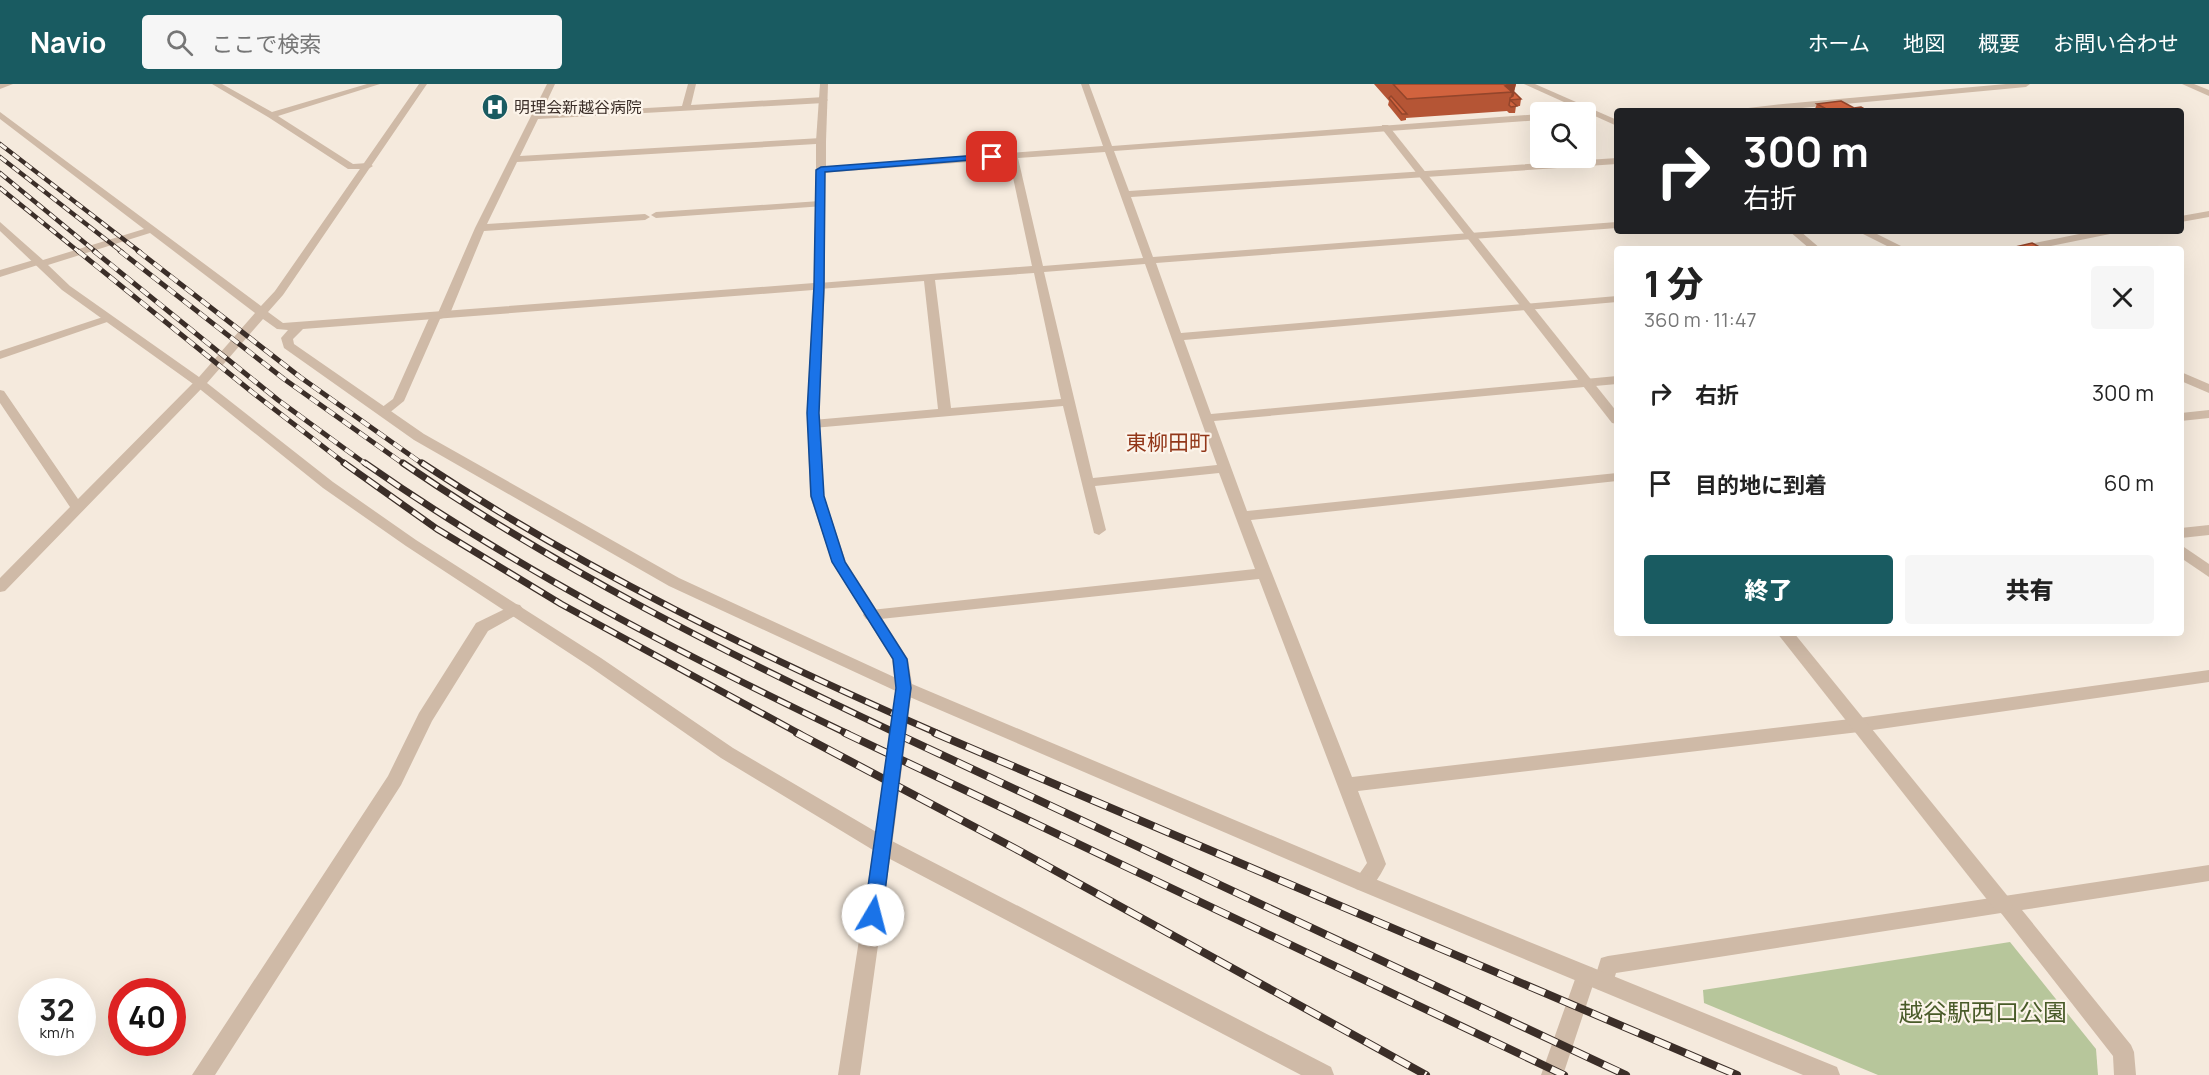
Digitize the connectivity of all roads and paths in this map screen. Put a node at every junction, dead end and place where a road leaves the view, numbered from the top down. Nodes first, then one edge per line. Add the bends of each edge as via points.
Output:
1 (9, 84) edge
2 (216, 84) edge
3 (376, 84) edge
4 (423, 84) edge
5 (551, 84) edge
6 (692, 84) edge
7 (824, 84) edge
8 (1085, 84) edge
9 (1528, 84) edge
10 (2026, 84) edge
11 (2186, 84) edge
12 (0, 86) edge
13 (2209, 93) edge
14 (824, 100) junction
15 (1566, 102) edge
16 (686, 108) junction
17 (1774, 108) edge
18 (0, 115) edge
19 (271, 115) junction
20 (1596, 115) edge
21 (535, 117) junction
22 (1530, 118) edge
23 (1614, 122) edge
24 (1385, 127) junction
25 (822, 141) junction
26 (1107, 147) junction
27 (1013, 155) junction
28 (514, 159) junction
29 (1614, 161) edge
30 (368, 166) junction
31 (821, 170) junction
32 (1422, 175) junction
33 (1126, 195) junction
34 (820, 204) junction
35 (2209, 214) edge
36 (2184, 218) edge
37 (0, 225) edge
38 (1614, 225) edge
39 (480, 228) junction
40 (151, 230) junction
41 (1798, 234) edge
42 (1869, 234) edge
43 (2095, 234) edge
44 (1470, 236) junction
45 (1812, 246) edge
46 (1895, 246) edge
47 (2034, 246) edge
48 (1151, 261) junction
49 (38, 263) junction
50 (1040, 270) junction
51 (0, 274) edge
52 (929, 278) junction
53 (819, 286) junction
54 (1614, 299) edge
55 (1528, 306) junction
56 (262, 313) junction
57 (439, 316) junction
58 (106, 319) junction
59 (298, 327) junction
60 (1178, 337) junction
61 (0, 355) edge
62 (2184, 377) edge
63 (1614, 380) edge
64 (200, 383) junction
65 (1588, 383) junction
66 (2209, 389) edge
67 (3, 402) edge
68 (1068, 402) junction
69 (383, 411) junction
70 (945, 413) junction
71 (2209, 414) edge
72 (1614, 416) edge
73 (2184, 417) edge
74 (1207, 418) junction
75 (813, 424) junction
76 (1225, 468) junction
77 (1614, 477) edge
78 (1087, 483) junction
79 (77, 507) junction
80 (1242, 516) junction
81 (1099, 530) dead end
82 (2209, 530) edge
83 (2184, 533) edge
84 (2184, 552) edge
85 (1264, 573) junction
86 (2209, 573) edge
87 (0, 588) edge
88 (515, 609) junction
89 (871, 615) junction
90 (1787, 636) edge
91 (2209, 676) edge
92 (903, 688) junction
93 (1859, 725) junction
94 (1346, 785) junction
95 (883, 846) junction
96 (2209, 873) edge
97 (1363, 883) junction
98 (2004, 905) junction
99 (1595, 979) junction
100 (203, 1075) edge
101 (849, 1075) edge
102 (1323, 1075) edge
103 (1552, 1075) edge
104 (1829, 1075) edge
105 (2125, 1075) edge

1 - 12 street
2 - 19 street
3 - 19 street
4 - 30 street
5 - 21 street
6 - 16 street
7 - 14 street
8 - 26 street
9 - 15 street
10 - 17 street via 1943,95
11 - 13 street
14 - 16 street
14 - 25 street
16 - 21 street
18 - 40 street
19 - 30 street via 351,167
20 - 23 street
21 - 28 street
22 - 24 street
24 - 26 street
24 - 32 street
25 - 28 street
25 - 31 street
26 - 27 street
26 - 33 street
27 - 31 street
27 - 50 street
28 - 39 street
29 - 32 street
30 - 56 street
31 - 34 street
32 - 33 street
32 - 44 street
33 - 48 street
34 - 39 street
34 - 53 street
35 - 36 street
37 - 49 street
38 - 44 street
39 - 57 street
40 - 49 street
40 - 56 street
41 - 45 street
42 - 46 street
43 - 47 street
44 - 48 street
44 - 55 street
48 - 50 street
48 - 60 street
49 - 51 street
49 - 58 street
50 - 52 street
50 - 68 street
52 - 53 street
52 - 70 street
53 - 57 street
53 - 75 street
54 - 55 street
55 - 60 street
55 - 65 street
56 - 59 street via 281,327
56 - 64 street
57 - 59 street
57 - 69 street via 398,401
58 - 61 street
58 - 64 street
59 - 69 street via 287,338 288,345
60 - 74 street
62 - 66 street
63 - 65 street
64 - 79 street
64 - 88 street via 328,485
65 - 72 street
65 - 74 street
67 - 79 street
68 - 70 street
68 - 78 street
69 - 92 street via 429,443 674,582
70 - 75 street
71 - 73 street
74 - 76 street
75 - 89 street via 817,496 838,562
76 - 78 street
76 - 80 street
77 - 80 street
78 - 81 street
79 - 87 street
80 - 85 street
82 - 83 street
84 - 86 street
85 - 89 street
85 - 94 street
88 - 95 street via 727,753
88 - 100 street via 482,627 425,718 395,780
89 - 92 street via 900,659
90 - 93 street
91 - 93 street
92 - 95 street
92 - 97 street
93 - 94 street
93 - 98 street
94 - 97 street via 1377,864
95 - 101 street
95 - 102 street
96 - 98 street
97 - 99 street
98 - 99 street via 1608,965
98 - 105 street via 2123,1052
99 - 103 street
99 - 104 street

